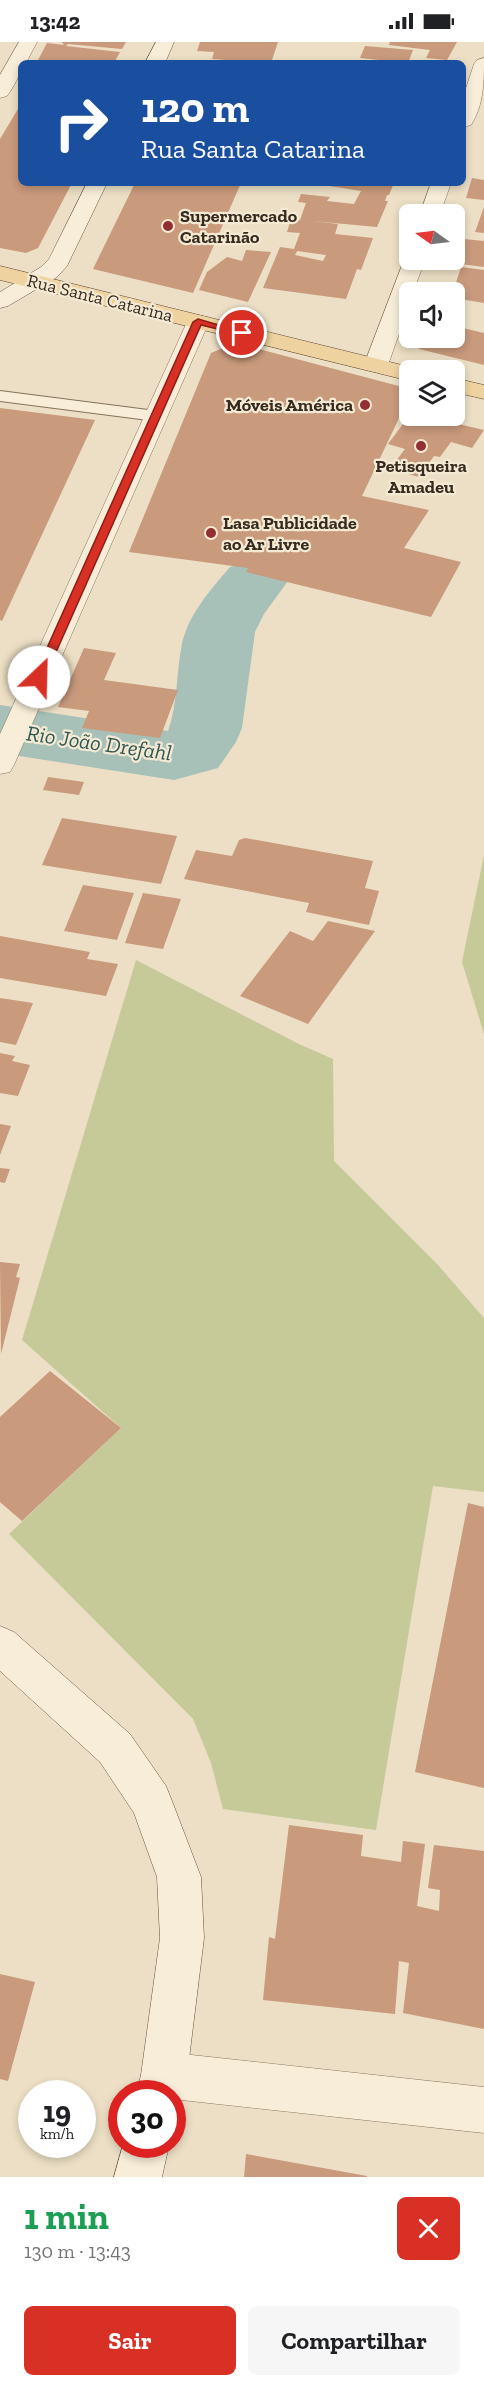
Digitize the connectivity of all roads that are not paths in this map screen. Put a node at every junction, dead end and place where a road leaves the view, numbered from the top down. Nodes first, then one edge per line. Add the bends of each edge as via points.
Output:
1 (28, 42) edge
2 (165, 42) edge
3 (156, 60) edge
4 (484, 64) edge
5 (0, 92) edge
6 (466, 115) edge
7 (96, 186) edge
8 (440, 186) edge
9 (434, 204) edge
10 (410, 270) edge
11 (0, 273) edge
12 (33, 281) junction
13 (0, 301) edge
14 (198, 322) junction
15 (376, 365) junction
16 (399, 371) edge
17 (465, 388) edge
18 (484, 392) edge
19 (0, 396) edge
20 (156, 416) junction
21 (4, 756) edge
22 (0, 1645) edge
23 (162, 2080) edge
24 (186, 2086) edge
25 (484, 2110) edge
26 (143, 2158) edge
27 (138, 2177) edge

1 - 5 street
2 - 3 street
4 - 6 street
7 - 12 street via 59,261
8 - 9 street
10 - 15 street
11 - 12 main road, Rua Santa Catarina
12 - 13 street
12 - 14 main road, Rua Santa Catarina
14 - 15 main road, Rua Santa Catarina
14 - 20 street
15 - 16 main road, Rua Santa Catarina
17 - 18 main road
19 - 20 lane
20 - 21 street
22 - 23 street via 115,1748 151,1801 179,1877 181,1928
24 - 25 street
26 - 27 street

